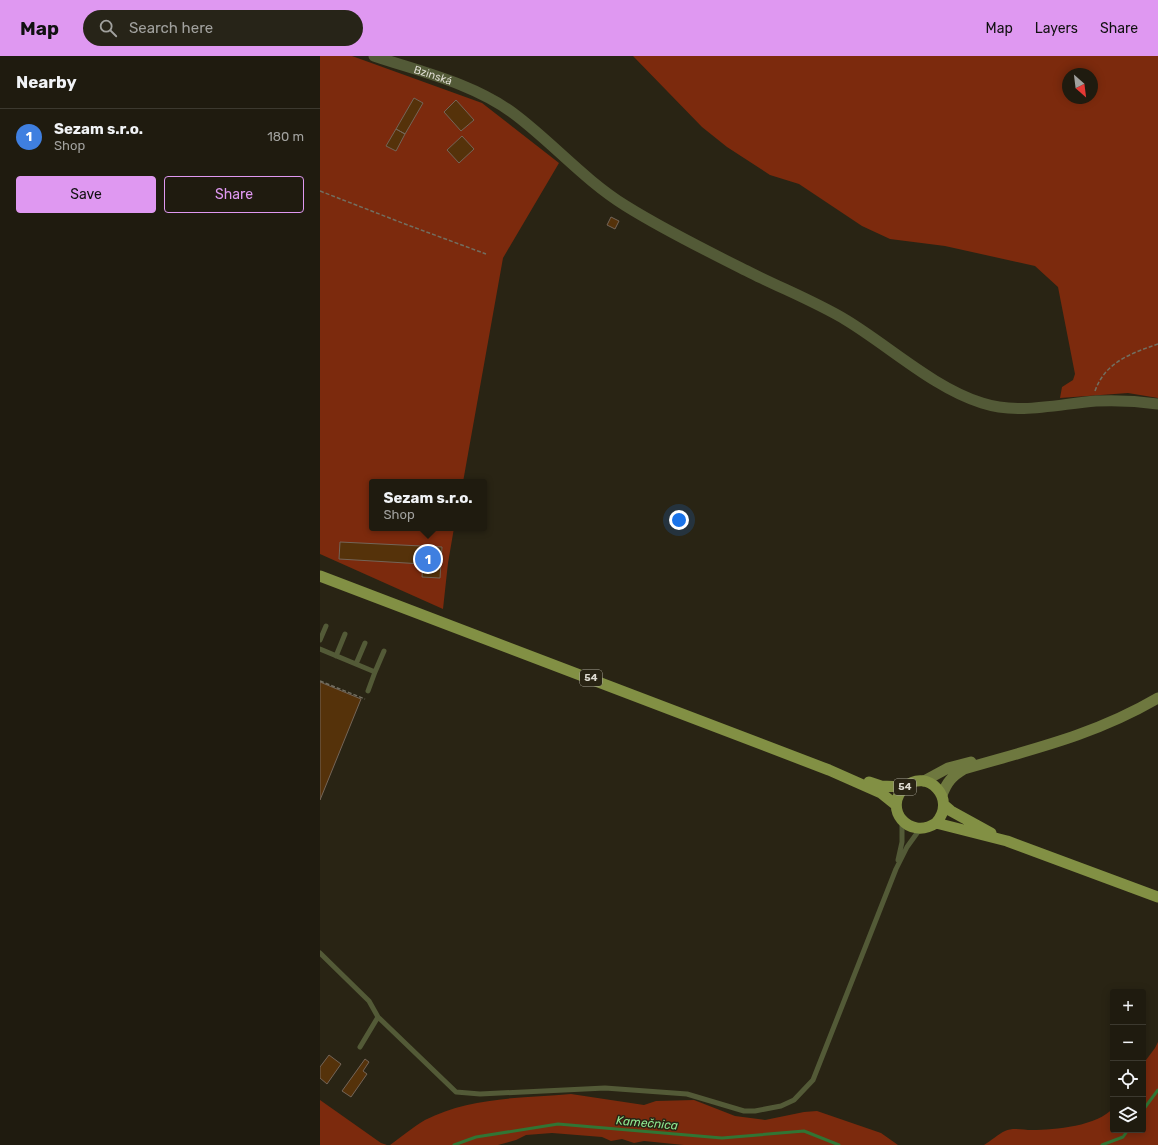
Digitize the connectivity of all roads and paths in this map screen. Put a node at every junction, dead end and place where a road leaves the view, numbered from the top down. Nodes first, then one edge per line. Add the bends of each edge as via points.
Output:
1 (374, 56) edge
2 (320, 191) edge
3 (486, 254) dead end
4 (1158, 344) edge
5 (1095, 401) junction
6 (1158, 404) edge
7 (320, 576) edge
8 (326, 626) dead end
9 (345, 634) dead end
10 (320, 640) edge
11 (365, 643) dead end
12 (320, 649) edge
13 (384, 651) dead end
14 (336, 656) junction
15 (356, 664) junction
16 (375, 672) junction
17 (320, 681) edge
18 (368, 691) dead end
19 (1158, 698) edge
20 (365, 700) dead end
21 (1007, 756) junction
22 (828, 770) junction
23 (924, 781) junction
24 (905, 787) junction
25 (943, 800) junction
26 (896, 805) junction
27 (902, 820) junction
28 (936, 823) junction
29 (920, 828) junction
30 (1007, 841) junction
31 (896, 869) junction
32 (1158, 897) edge
33 (320, 953) edge
34 (378, 1017) junction
35 (360, 1047) dead end

1 - 5 street, Bzinská via 451,81 490,98 513,113 587,177 624,205 749,273 829,310 932,378 969,398 992,406 1010,408
2 - 3 path
4 - 5 path via 1133,352 1112,365 1098,382
5 - 6 street, Bzinská via 1124,400
7 - 22 main road, 54
8 - 10 lane
9 - 14 lane
11 - 15 lane
12 - 14 lane
13 - 16 lane
14 - 15 lane
15 - 16 lane
16 - 18 lane
17 - 20 path
19 - 21 main road via 1094,730
21 - 23 main road via 955,765
21 - 25 main road via 964,769 953,775 947,782
22 - 24 main road, 54 via 881,786
22 - 26 main road, 54 via 881,793
23 - 24 main road, 54 via 914,782
23 - 25 main road, 54 via 932,784
24 - 26 main road, 54 via 900,792
25 - 28 main road via 942,814
25 - 30 main road, 54 via 951,811
26 - 27 main road, 54
27 - 29 main road via 910,826
27 - 31 lane via 902,842
28 - 29 main road
28 - 30 main road, 54
29 - 31 lane
30 - 32 main road, 54
31 - 34 lane via 813,1080 794,1100 775,1108 744,1111 687,1094 605,1088 480,1094 456,1092
33 - 34 lane via 369,1001
34 - 35 lane

